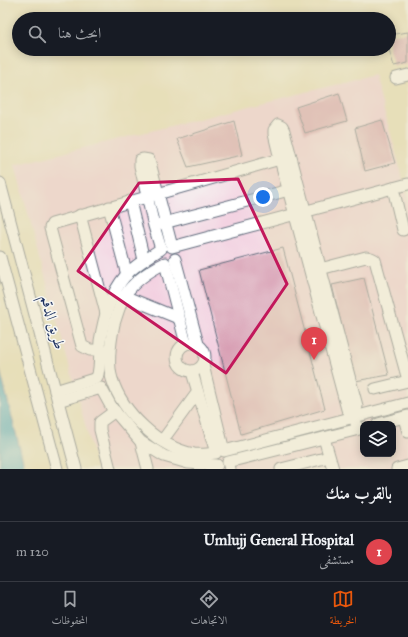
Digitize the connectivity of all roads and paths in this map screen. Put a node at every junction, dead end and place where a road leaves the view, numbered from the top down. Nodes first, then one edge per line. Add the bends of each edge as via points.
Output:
1 (408, 75) edge
2 (396, 78) dead end
3 (285, 157) junction
4 (0, 183) edge
5 (408, 184) edge
6 (393, 188) junction
7 (289, 190) junction
8 (158, 193) junction
9 (147, 196) junction
10 (130, 201) junction
11 (109, 207) junction
12 (300, 213) junction
13 (80, 215) junction
14 (166, 222) junction
15 (154, 226) junction
16 (403, 230) dead end
17 (166, 248) junction
18 (0, 257) edge
19 (144, 260) junction
20 (170, 261) junction
21 (316, 265) junction
22 (127, 275) junction
23 (124, 296) junction
24 (106, 314) junction
25 (178, 318) junction
26 (186, 344) junction
27 (198, 344) junction
28 (99, 350) junction
29 (203, 365) junction
30 (192, 372) junction
31 (408, 380) edge
32 (99, 383) junction
33 (375, 390) dead end
34 (198, 393) junction
35 (57, 396) junction
36 (408, 403) edge
37 (115, 412) junction
38 (354, 417) junction
39 (406, 417) edge
40 (390, 421) edge
41 (360, 426) edge
42 (360, 428) edge
43 (408, 432) edge
44 (324, 438) junction
45 (162, 441) junction
46 (141, 442) junction
47 (329, 457) junction
48 (222, 462) edge
49 (408, 466) edge
50 (57, 469) edge
51 (76, 469) edge
52 (110, 469) edge
53 (148, 469) edge
54 (201, 469) edge
55 (281, 469) edge
56 (333, 469) edge
57 (397, 469) edge

1 - 2 street
3 - 7 street
3 - 8 street
3 - 12 street
4 - 35 street, طريق الدقم
5 - 6 street
6 - 12 street
6 - 16 street
7 - 12 street
7 - 14 street
8 - 9 street
8 - 9 street via 149,160 143,159 140,160 140,166
8 - 14 street
9 - 10 street
9 - 15 street
10 - 11 street
10 - 19 street
11 - 13 street
11 - 22 street
12 - 17 street
12 - 21 street
13 - 24 street
13 - 28 street via 52,224 50,228 82,346 90,350
14 - 15 street
14 - 17 street
15 - 17 street
17 - 19 street
17 - 20 street via 176,252
17 - 20 street via 159,257
18 - 50 street
19 - 22 street
20 - 23 street via 147,273
20 - 25 street
20 - 27 street
21 - 31 street via 366,257 375,260
21 - 38 street via 347,409
22 - 24 street via 110,300
23 - 25 street
23 - 45 street via 112,335 112,378 125,405 145,428
24 - 28 street
25 - 26 street
26 - 27 street
26 - 30 street via 180,349 177,361 182,368
27 - 29 street via 206,354
28 - 32 street
29 - 30 street
29 - 48 street
30 - 34 street
31 - 33 street
32 - 35 street
32 - 37 street
34 - 45 street
34 - 48 street
35 - 51 street, طريق الدقم
36 - 38 street
37 - 46 street
37 - 52 street via 100,422
38 - 41 street
38 - 48 street
39 - 40 street
39 - 43 street
42 - 44 street
44 - 47 street
44 - 48 street
45 - 48 street via 175,448
46 - 48 street via 164,456 188,463
46 - 53 street
47 - 55 street
47 - 56 street
48 - 54 street
49 - 57 street

